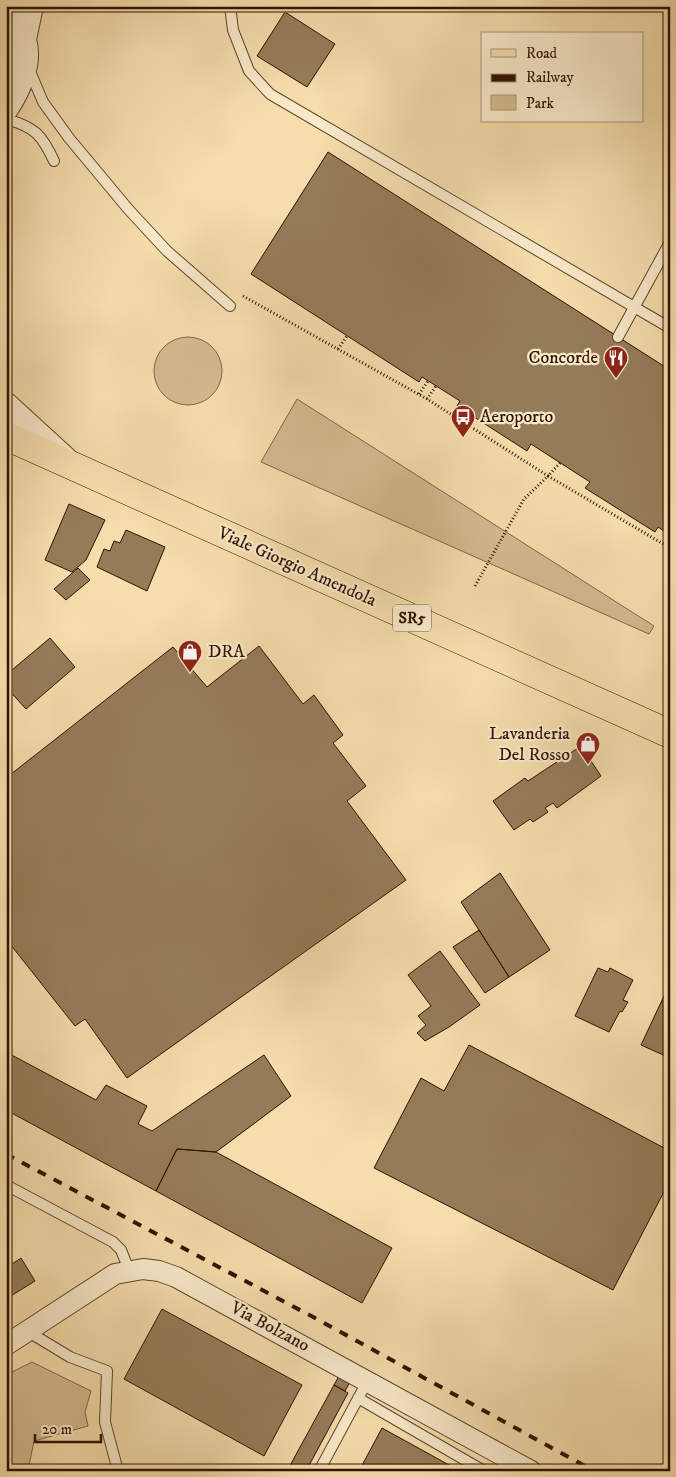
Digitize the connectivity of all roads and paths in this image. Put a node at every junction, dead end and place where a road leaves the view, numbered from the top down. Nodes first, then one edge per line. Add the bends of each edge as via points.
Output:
1 (30, 6) edge
2 (230, 6) edge
3 (6, 19) edge
4 (24, 50) junction
5 (6, 107) edge
6 (6, 119) edge
7 (54, 161) dead end
8 (670, 242) edge
9 (235, 291) dead end
10 (230, 306) dead end
11 (635, 306) junction
12 (670, 328) edge
13 (347, 336) dead end
14 (618, 337) dead end
15 (338, 349) junction
16 (428, 381) dead end
17 (436, 386) dead end
18 (419, 394) junction
19 (427, 399) junction
20 (6, 406) edge
21 (6, 436) edge
22 (560, 463) dead end
23 (71, 466) junction
24 (548, 476) junction
25 (670, 548) edge
26 (474, 586) dead end
27 (670, 734) edge
28 (6, 1185) edge
29 (129, 1270) junction
30 (27, 1331) junction
31 (6, 1345) edge
32 (363, 1389) junction
33 (118, 1471) edge
34 (319, 1471) edge
35 (484, 1471) edge
36 (532, 1471) edge

1 - 4 street
2 - 11 lane via 232,30 249,71 270,94
3 - 4 street
4 - 5 street via 21,78
4 - 10 lane via 42,102 69,138 167,251
6 - 7 lane via 26,125 41,135
8 - 11 lane
9 - 15 path
11 - 12 lane
11 - 14 lane
13 - 15 path
15 - 18 path
16 - 18 path
17 - 19 path
18 - 19 path
19 - 24 path
20 - 23 street
21 - 23 main road, Viale Giorgio Amendola / SR5
22 - 24 path
23 - 27 main road, Viale Giorgio Amendola / SR5
24 - 25 path
24 - 26 path via 524,500
28 - 29 lane via 113,1242 121,1250
29 - 30 street, Via Bolzano via 101,1281
29 - 32 street, Via Bolzano via 159,1271 176,1277
30 - 31 street, Via Bolzano
30 - 33 lane via 70,1357 107,1371 105,1422
32 - 34 lane
32 - 35 lane
32 - 36 street, Via Bolzano

